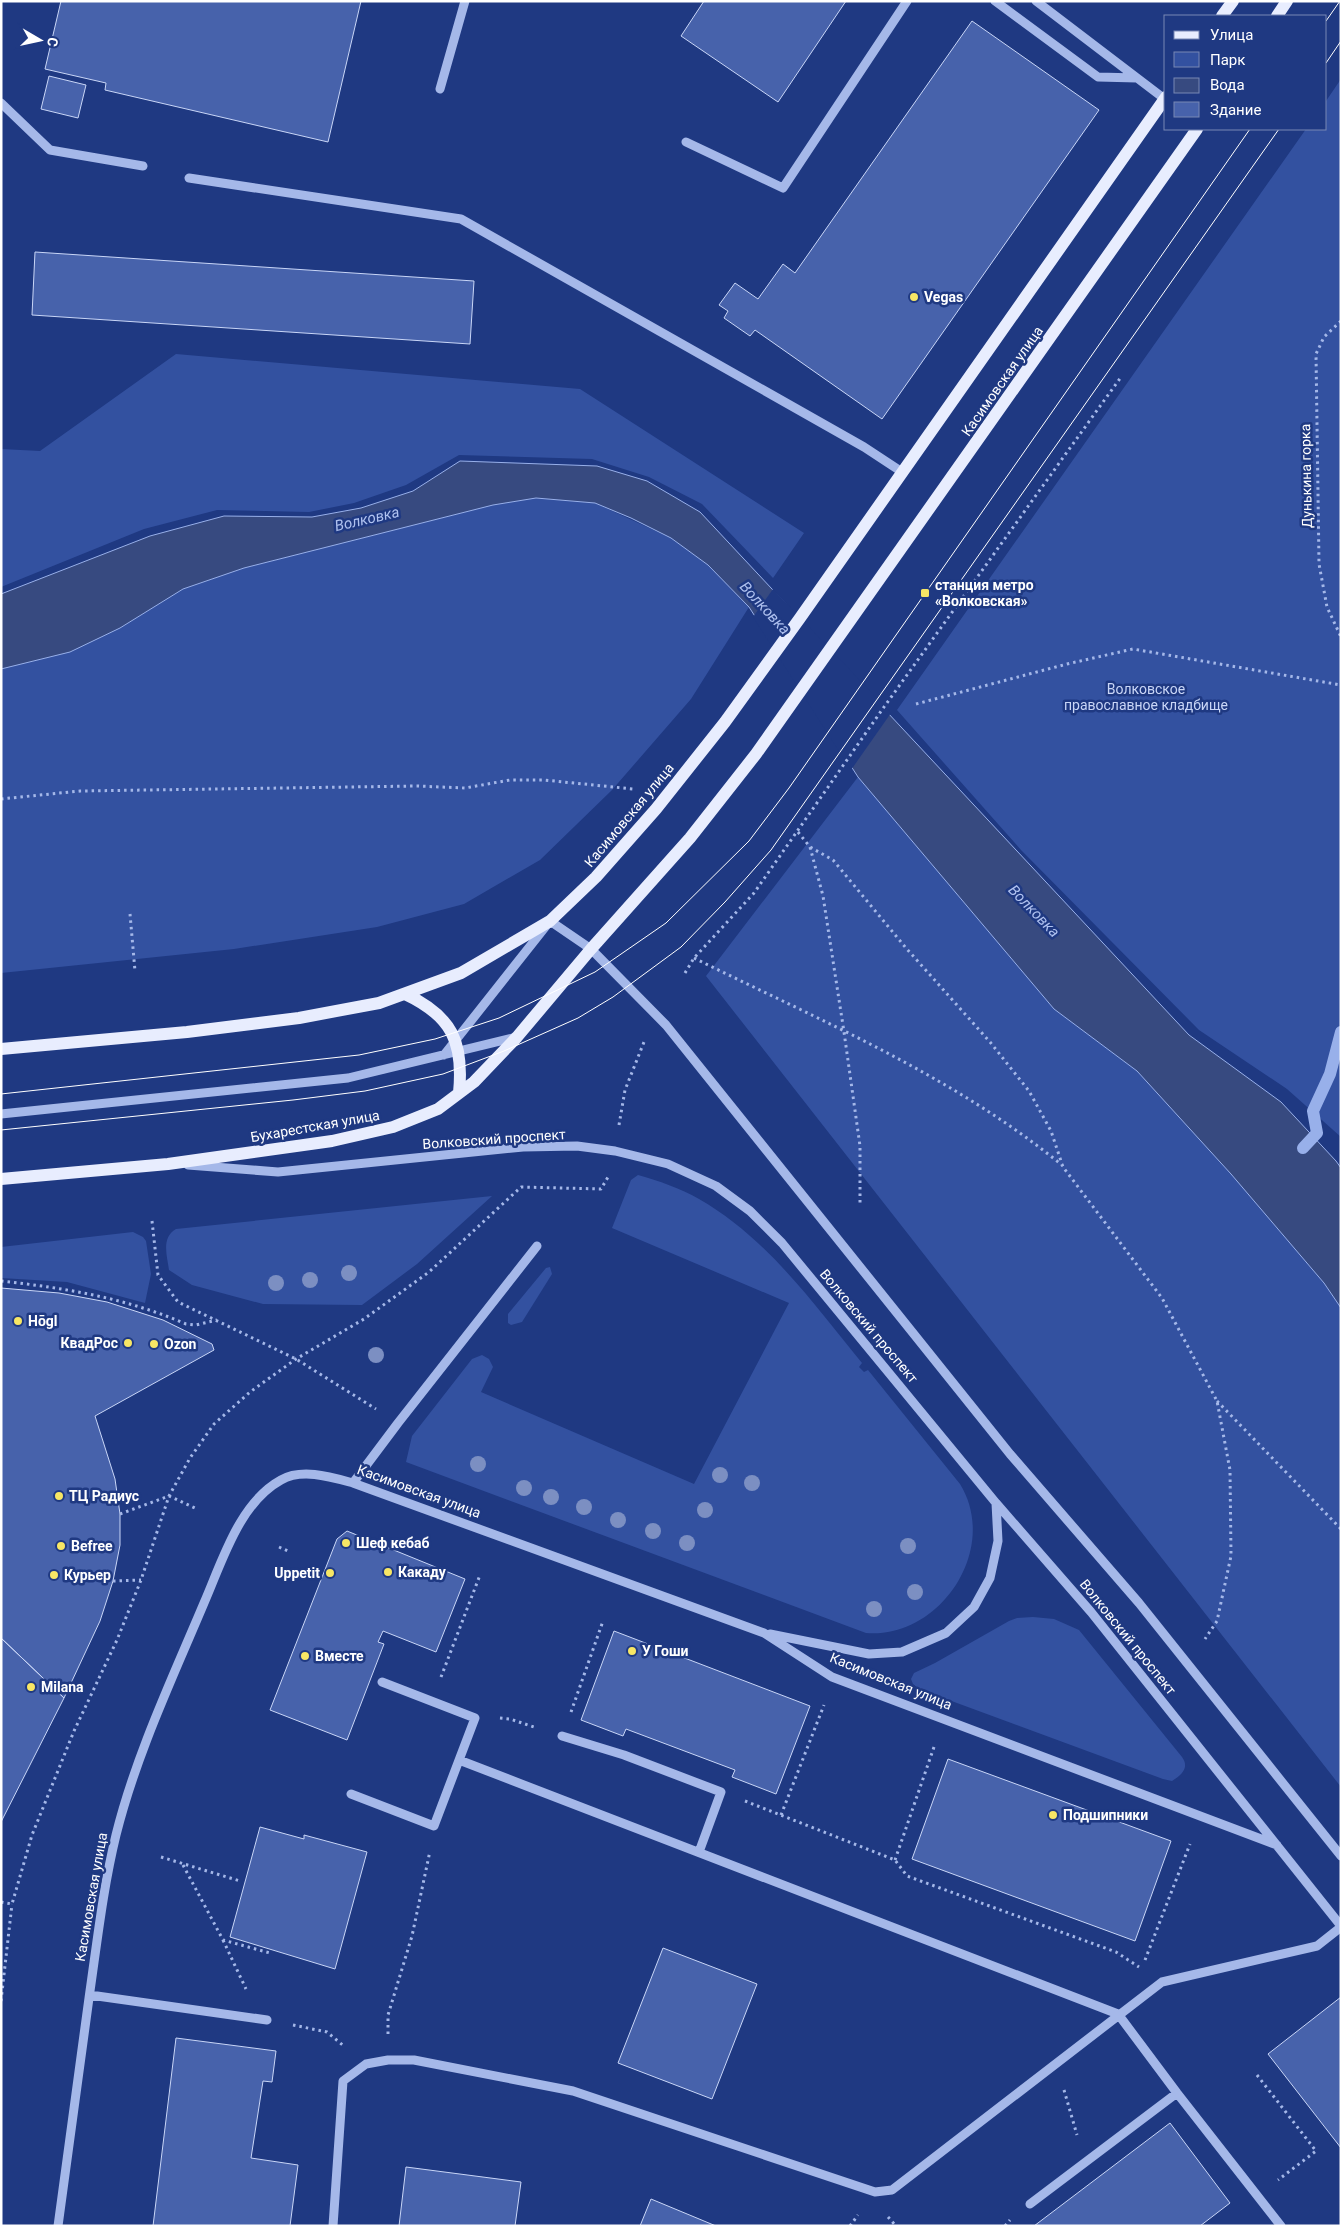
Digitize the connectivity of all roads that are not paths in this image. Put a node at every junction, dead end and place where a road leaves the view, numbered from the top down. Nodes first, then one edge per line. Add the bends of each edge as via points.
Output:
1 (465, 1) edge
2 (907, 1) edge
3 (995, 1) edge
4 (1036, 1) edge
5 (1233, 1) edge
6 (1287, 1) edge
7 (1223, 15) edge
8 (1278, 15) edge
9 (1137, 78) junction
10 (440, 89) dead end
11 (1164, 98) edge
12 (1164, 100) edge
13 (1, 103) edge
14 (1196, 130) edge
15 (686, 142) dead end
16 (143, 166) dead end
17 (189, 178) dead end
18 (902, 472) junction
19 (550, 921) junction
20 (591, 948) junction
21 (405, 994) junction
22 (517, 1037) junction
23 (458, 1045) junction
24 (1, 1049) edge
25 (459, 1092) junction
26 (1, 1114) edge
27 (168, 1164) junction
28 (1, 1179) edge
29 (537, 1246) dead end
30 (353, 1483) junction
31 (996, 1503) junction
32 (764, 1633) junction
33 (382, 1682) dead end
34 (562, 1736) road end
35 (459, 1760) junction
36 (351, 1794) dead end
37 (1277, 1845) junction
38 (699, 1852) junction
39 (1341, 1856) edge
40 (1341, 1927) edge
41 (90, 1995) junction
42 (1118, 2014) junction
43 (267, 2020) road end
44 (1177, 2093) junction
45 (1030, 2204) dead end
46 (58, 2226) edge
47 (334, 2226) edge
48 (1281, 2226) edge

1 - 10 street
2 - 15 street via 783,188
3 - 9 street via 1098,77
4 - 9 street
5 - 7 main road
6 - 8 main road
9 - 11 street
12 - 18 main road, Касимовская улица
13 - 16 street via 50,150
14 - 20 main road, Касимовская улица via 756,754 690,838
17 - 18 street via 462,219 864,447
18 - 19 main road, Касимовская улица via 725,722 638,830
19 - 20 street, Волковский проспект
19 - 21 main road via 460,973
19 - 23 street
20 - 22 main road, Бухарестская улица
20 - 39 street, Волковский проспект via 666,1024 1010,1454 1139,1603
21 - 23 main road via 440,1016
21 - 24 main road via 379,1003 299,1018
22 - 23 street
22 - 25 main road, Бухарестская улица via 474,1082
23 - 25 main road via 462,1067
23 - 26 street via 444,1054 348,1078
25 - 27 main road, Бухарестская улица via 438,1109 393,1127 332,1141
27 - 28 main road, Бухарестская улица
27 - 31 street, Волковский проспект via 278,1172 523,1147 577,1146 668,1164 716,1186 750,1211 782,1243
29 - 30 street
30 - 32 street, Касимовская улица
30 - 41 street, Касимовская улица via 304,1474 283,1479 269,1488 248,1511 238,1528 137,1766 103,1897
31 - 32 street via 998,1541 990,1578 974,1608 946,1633 902,1652 869,1654
31 - 37 street, Волковский проспект via 1091,1612
32 - 37 street, Касимовская улица via 832,1677
33 - 35 street via 475,1718
34 - 38 street via 624,1755 721,1792
35 - 36 street via 434,1826
35 - 38 street
37 - 40 street, Волковский проспект
38 - 42 street
40 - 42 street via 1317,1946 1162,1982
41 - 43 street
41 - 46 street, Касимовская улица
42 - 44 street
42 - 47 street via 892,2190 875,2192 573,2091 414,2060 366,2064 343,2081
44 - 45 street
44 - 48 street

